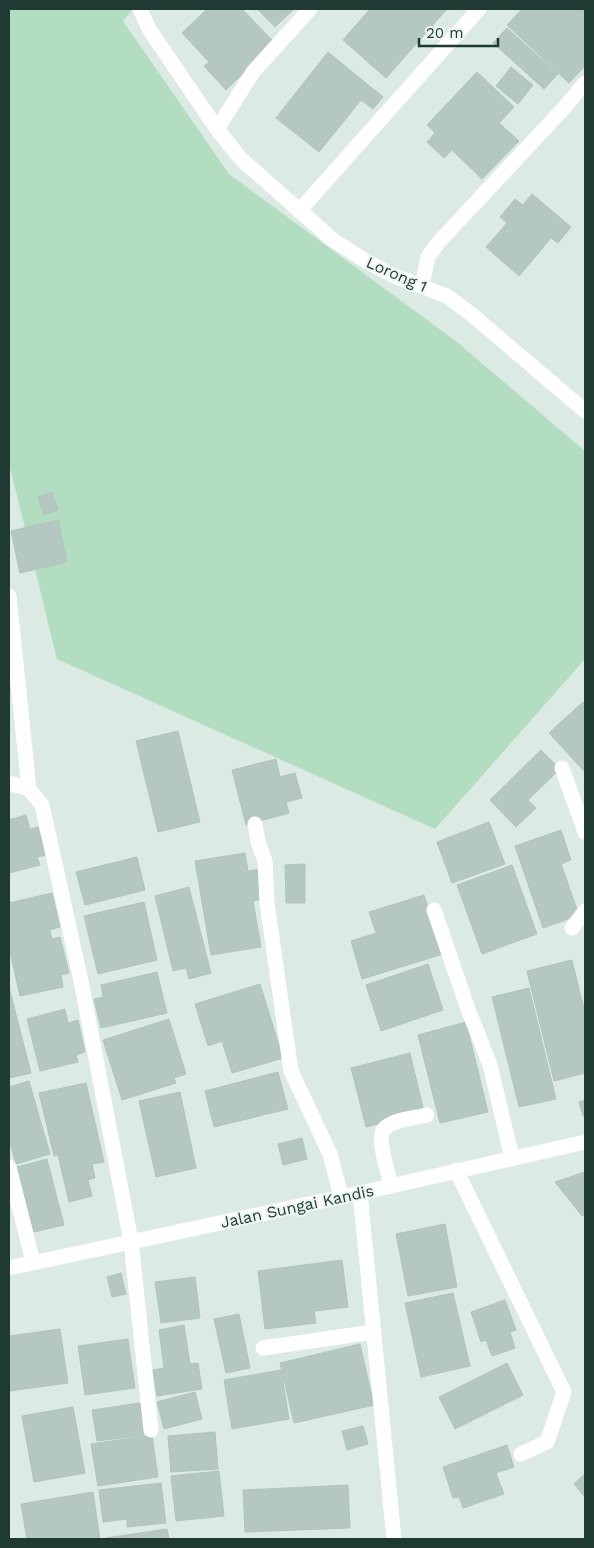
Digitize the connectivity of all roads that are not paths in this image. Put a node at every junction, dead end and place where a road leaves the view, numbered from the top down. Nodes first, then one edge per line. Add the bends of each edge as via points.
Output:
1 (140, 9) edge
2 (310, 9) edge
3 (479, 9) edge
4 (585, 83) edge
5 (217, 129) junction
6 (299, 210) junction
7 (422, 286) junction
8 (585, 410) edge
9 (9, 596) edge
10 (562, 768) dead end
11 (9, 783) edge
12 (29, 789) junction
13 (255, 824) dead end
14 (585, 832) edge
15 (434, 910) dead end
16 (585, 911) edge
17 (572, 928) dead end
18 (427, 1115) dead end
19 (585, 1142) edge
20 (512, 1158) junction
21 (9, 1167) edge
22 (456, 1170) junction
23 (391, 1186) junction
24 (360, 1193) junction
25 (341, 1196) junction
26 (131, 1241) junction
27 (33, 1262) junction
28 (9, 1268) edge
29 (373, 1332) junction
30 (263, 1348) dead end
31 (152, 1430) dead end
32 (521, 1454) dead end
33 (394, 1539) edge

1 - 5 street, Lorong 1 via 149,29
2 - 5 street via 253,72
3 - 6 street
4 - 7 street via 438,243 428,257
5 - 6 street, Lorong 1 via 241,160
6 - 7 street, Lorong 1 via 333,240 366,262
7 - 8 street, Lorong 1 via 447,296 471,314
9 - 12 street
10 - 14 street
11 - 12 street
12 - 26 street via 42,805 81,981
13 - 25 street via 265,862 267,903 291,1071 330,1154
15 - 20 street via 490,1065
16 - 17 street
18 - 23 street via 397,1122 382,1131
19 - 20 street, Jalan Sungai Kandis
20 - 22 street, Jalan Sungai Kandis
21 - 27 street
22 - 23 street, Jalan Sungai Kandis
22 - 32 street via 564,1392 547,1442
23 - 24 street, Jalan Sungai Kandis
24 - 25 street, Jalan Sungai Kandis
24 - 29 street
25 - 26 street, Jalan Sungai Kandis
26 - 27 street, Jalan Sungai Kandis
26 - 31 street
27 - 28 street, Jalan Sungai Kandis
29 - 30 street
29 - 33 street

